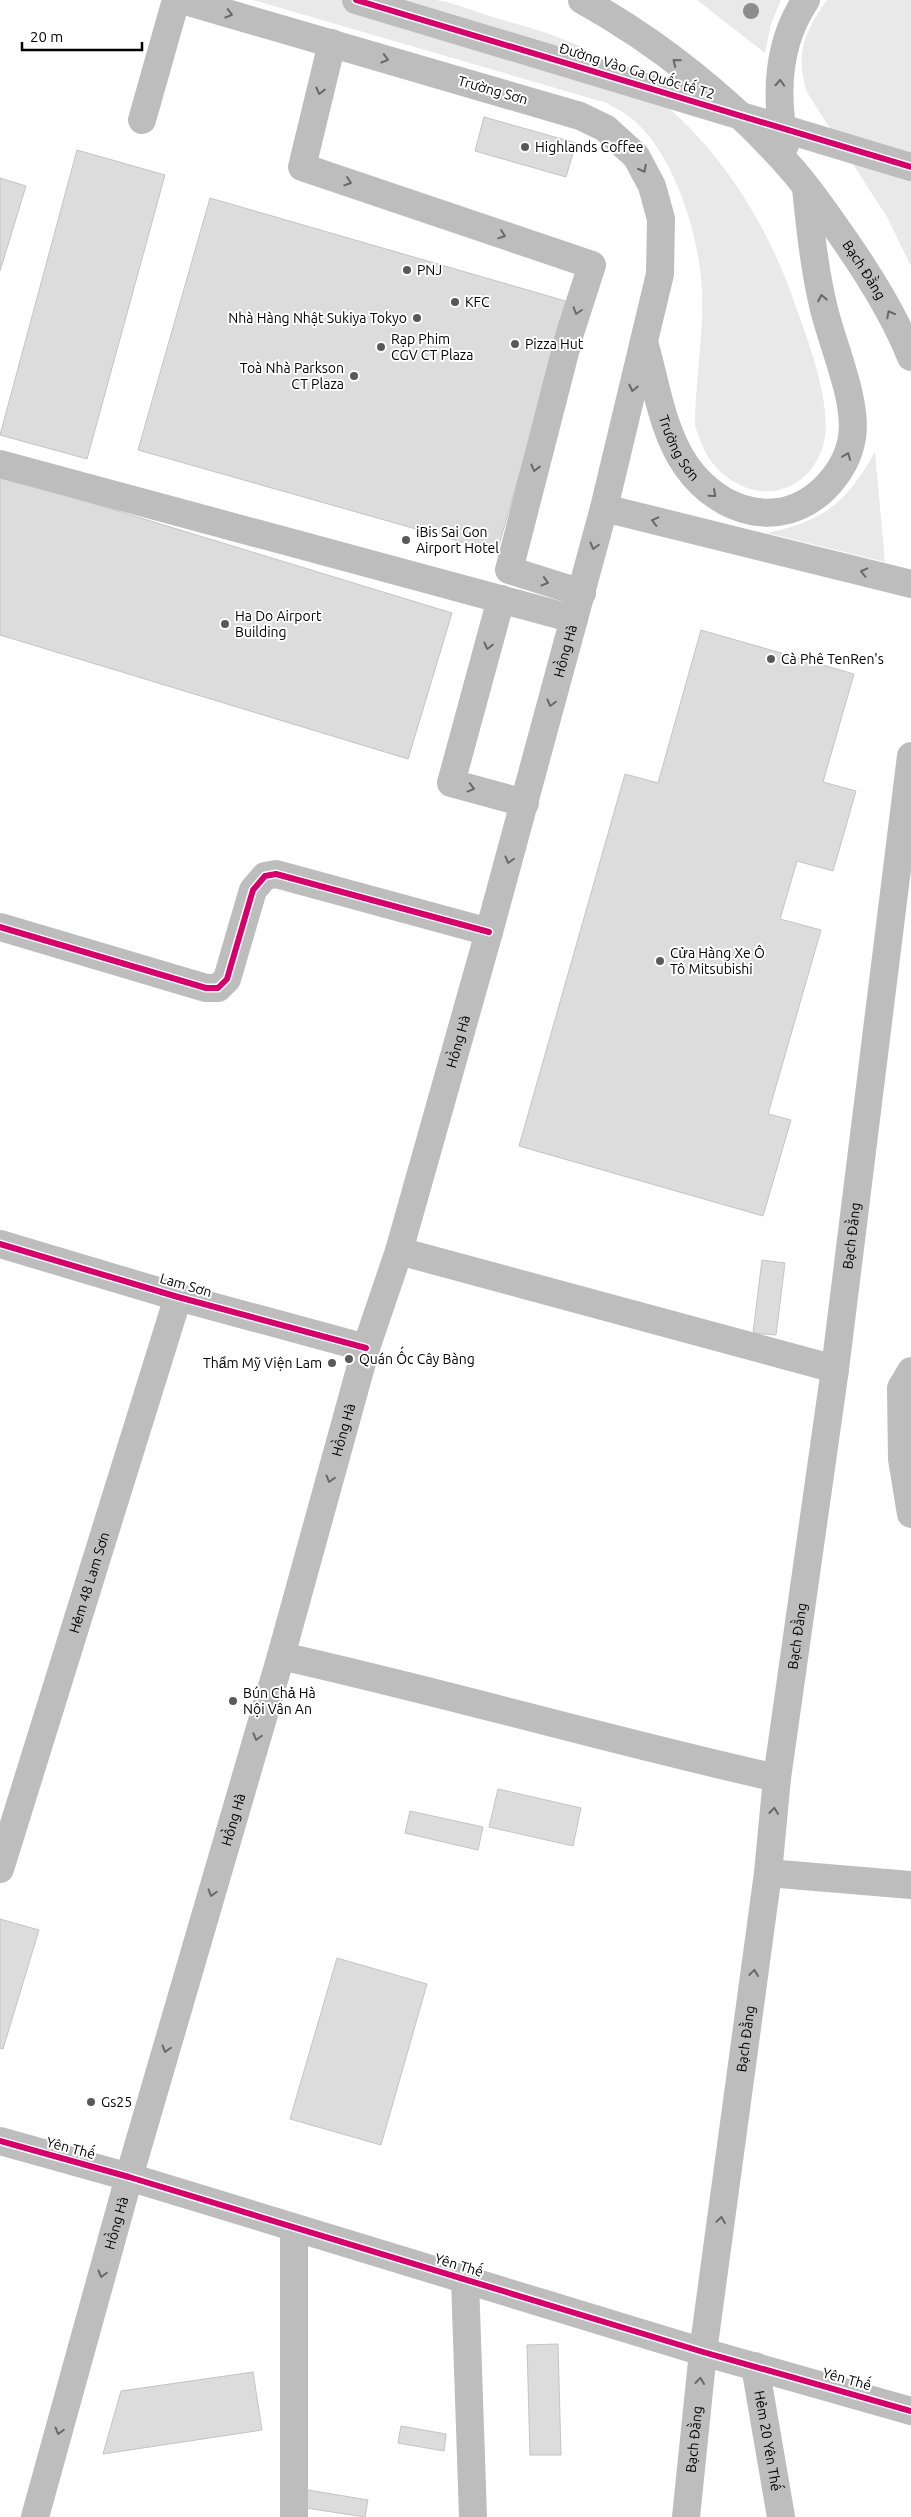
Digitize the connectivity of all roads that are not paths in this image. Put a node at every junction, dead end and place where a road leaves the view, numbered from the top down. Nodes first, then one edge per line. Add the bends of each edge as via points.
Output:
1 (176, 0) edge
2 (182, 0) edge
3 (356, 0) edge
4 (582, 0) edge
5 (806, 0) edge
6 (332, 43) junction
7 (142, 120) dead end
8 (789, 166) junction
9 (911, 166) edge
10 (806, 188) junction
11 (644, 341) junction
12 (911, 357) edge
13 (0, 464) edge
14 (604, 508) junction
15 (911, 584) edge
16 (582, 593) junction
17 (501, 599) junction
18 (574, 619) junction
19 (911, 756) edge
20 (524, 803) junction
21 (0, 928) edge
22 (489, 932) junction
23 (0, 1244) edge
24 (399, 1251) junction
25 (178, 1297) junction
26 (366, 1348) junction
27 (835, 1369) junction
28 (911, 1371) edge
29 (911, 1514) edge
30 (281, 1656) junction
31 (777, 1778) junction
32 (0, 1869) edge
33 (768, 1874) junction
34 (911, 1886) edge
35 (0, 2141) edge
36 (129, 2177) junction
37 (294, 2228) junction
38 (466, 2280) junction
39 (703, 2352) junction
40 (755, 2366) junction
41 (911, 2411) edge
42 (35, 2517) edge
43 (294, 2517) edge
44 (473, 2517) edge
45 (686, 2517) edge
46 (780, 2517) edge

1 - 7 main road
2 -> 6 main road, Trường Sơn
3 - 9 main road, Đường Vào Ga Quốc tế T2
8 -> 4 main road via 725,102 662,51
8 -> 5 main road via 780,117 779,80 786,44
6 -> 11 main road, Trường Sơn via 580,116 605,128 636,156 652,186 661,219 660,274
6 -> 16 main road via 302,167 592,265 570,333 509,570
8 - 10 main road
11 -> 10 main road, Trường Sơn via 670,436 687,467 721,500 759,512 780,511 799,507 830,483 844,462 853,434 852,411 822,304
12 -> 10 main road, Bạch Đằng via 869,277
11 -> 14 main road, Hồng Hà
13 - 17 main road
15 -> 14 main road
14 -> 16 main road, Hồng Hà
16 - 18 main road, Hồng Hà
17 - 18 main road
17 -> 20 main road via 451,783
18 -> 20 main road, Hồng Hà
19 - 27 main road, Bạch Đằng
20 -> 22 main road, Hồng Hà
21 - 22 main road via 206,988 218,988 227,979 253,890 265,876 276,874
22 - 24 main road, Hồng Hà
23 - 25 main road, Lam Sơn
24 - 26 main road, Hồng Hà
24 - 27 main road
25 - 26 main road, Lam Sơn
25 - 32 main road, Hẻm 48 Lam Sơn
26 -> 30 main road, Hồng Hà
27 - 31 main road, Bạch Đằng
28 - 29 main road via 901,1388 902,1459
30 - 31 main road
30 -> 36 main road, Hồng Hà
33 -> 31 main road, Bạch Đằng
33 - 34 main road
39 -> 33 main road, Bạch Đằng
35 - 36 main road, Yên Thế
36 - 37 main road, Yên Thế
36 -> 42 main road, Hồng Hà
37 - 38 main road, Yên Thế
37 - 43 main road
38 - 39 main road, Yên Thế
38 - 44 main road
39 - 40 main road, Yên Thế
45 -> 39 main road, Bạch Đằng
40 - 41 main road, Yên Thế
40 - 46 main road, Hẻm 20 Yên Thế

